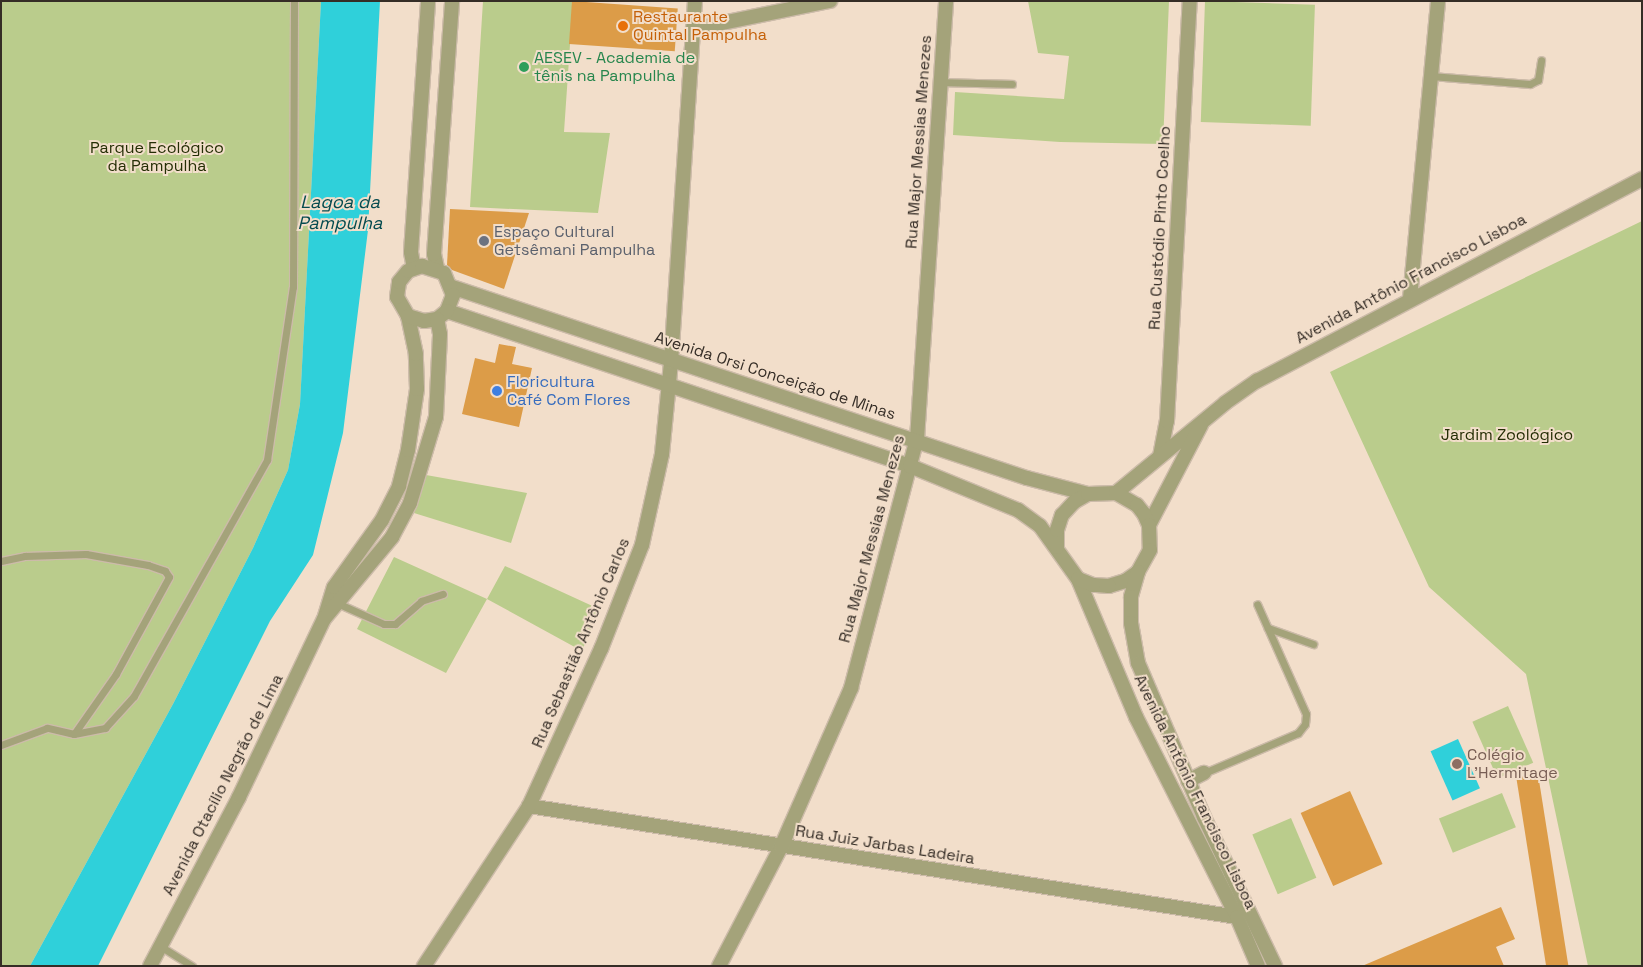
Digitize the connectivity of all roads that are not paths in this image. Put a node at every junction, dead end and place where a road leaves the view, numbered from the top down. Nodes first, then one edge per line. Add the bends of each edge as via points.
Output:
1 (294, 1) edge
2 (428, 1) edge
3 (452, 1) edge
4 (695, 1) edge
5 (830, 1) edge
6 (946, 1) edge
7 (1190, 1) edge
8 (1438, 1) edge
9 (693, 29) junction
10 (1541, 60) dead end
11 (1431, 76) junction
12 (941, 82) junction
13 (1012, 84) dead end
14 (1642, 179) edge
15 (414, 268) junction
16 (438, 268) junction
17 (452, 287) junction
18 (1410, 298) junction
19 (442, 315) junction
20 (408, 316) junction
21 (672, 362) junction
22 (669, 387) junction
23 (1203, 420) junction
24 (917, 439) junction
25 (1160, 456) junction
26 (910, 466) junction
27 (1116, 493) junction
28 (1088, 494) junction
29 (1149, 525) junction
30 (1057, 547) junction
31 (1, 561) edge
32 (1138, 572) junction
33 (1078, 579) junction
34 (444, 594) dead end
35 (337, 603) junction
36 (1257, 604) dead end
37 (324, 619) junction
38 (1268, 628) junction
39 (1313, 644) dead end
40 (74, 734) junction
41 (1, 745) edge
42 (1204, 773) joint
43 (1188, 781) junction
44 (529, 806) junction
45 (781, 847) junction
46 (1237, 917) junction
47 (160, 946) junction
48 (150, 966) edge
49 (192, 966) edge
50 (424, 966) edge
51 (719, 966) edge
52 (1258, 966) edge
53 (1275, 966) edge

1 - 40 lane via 293,287 267,460 134,696 105,728
2 - 15 street via 411,252
3 - 16 street via 434,254
4 - 9 street, Rua Sebastião Antônio Carlos
5 - 9 street
6 - 12 street, Rua Major Messias Menezes
7 - 25 street, Rua Custódio Pinto Coelho via 1167,421
8 - 11 street
9 - 21 street, Rua Sebastião Antônio Carlos
10 - 11 lane via 1538,80 1530,84
11 - 18 street
12 - 13 lane
12 - 24 street, Rua Major Messias Menezes
14 - 18 street, Avenida Antônio Francisco Lisboa
15 - 16 street
15 - 20 street via 403,276 397,290 399,304
16 - 17 street
17 - 19 street via 453,295
17 - 21 street, Avenida Orsi Conceição de Minas
18 - 23 street, Avenida Antônio Francisco Lisboa via 1257,381
19 - 20 street via 424,321
19 - 22 street
19 - 35 street, Avenida Otacílio Negrão de Lima via 436,417 410,503 392,537
20 - 37 street, Avenida Otacílio Negrão de Lima via 416,354 417,388 399,486 382,520 334,587
21 - 22 street, Rua Sebastião Antônio Carlos
21 - 24 street, Avenida Orsi Conceição de Minas
22 - 26 street
22 - 44 street, Rua Sebastião Antônio Carlos via 657,480 642,545 601,649
23 - 25 street, Avenida Antônio Francisco Lisboa
23 - 29 street, Avenida Antônio Francisco Lisboa
24 - 26 street, Rua Major Messias Menezes
24 - 28 street, Avenida Orsi Conceição de Minas via 1027,478
25 - 27 street, Avenida Antônio Francisco Lisboa
26 - 30 street via 1018,510 1040,526
26 - 45 street, Rua Major Messias Menezes via 851,688
27 - 28 street
27 - 29 street via 1137,505
28 - 30 street via 1074,502 1062,515 1057,530
29 - 32 street via 1150,550
30 - 33 street
31 - 40 lane via 26,556 86,554 148,565 165,571 170,577 116,674
32 - 33 street via 1109,586 1093,585
32 - 43 street, Avenida Antônio Francisco Lisboa via 1131,598 1131,623 1138,663
33 - 46 street, Avenida Antônio Francisco Lisboa via 1136,717
34 - 35 lane via 421,601 394,624 384,624
35 - 37 street, Avenida Otacílio Negrão de Lima
36 - 38 lane
37 - 47 street, Avenida Otacílio Negrão de Lima via 239,797
38 - 39 lane
38 - 42 lane via 1306,714 1306,724 1298,733
40 - 41 lane via 47,728
42 - 43 street
43 - 53 street, Avenida Antônio Francisco Lisboa
44 - 45 street, Rua Juiz Jarbas Ladeira
44 - 50 street, Rua Sebastião Antônio Carlos
45 - 46 street, Rua Juiz Jarbas Ladeira
45 - 51 street, Rua Major Messias Menezes
46 - 52 street, Avenida Antônio Francisco Lisboa
47 - 48 street, Avenida Otacílio Negrão de Lima
47 - 49 lane

